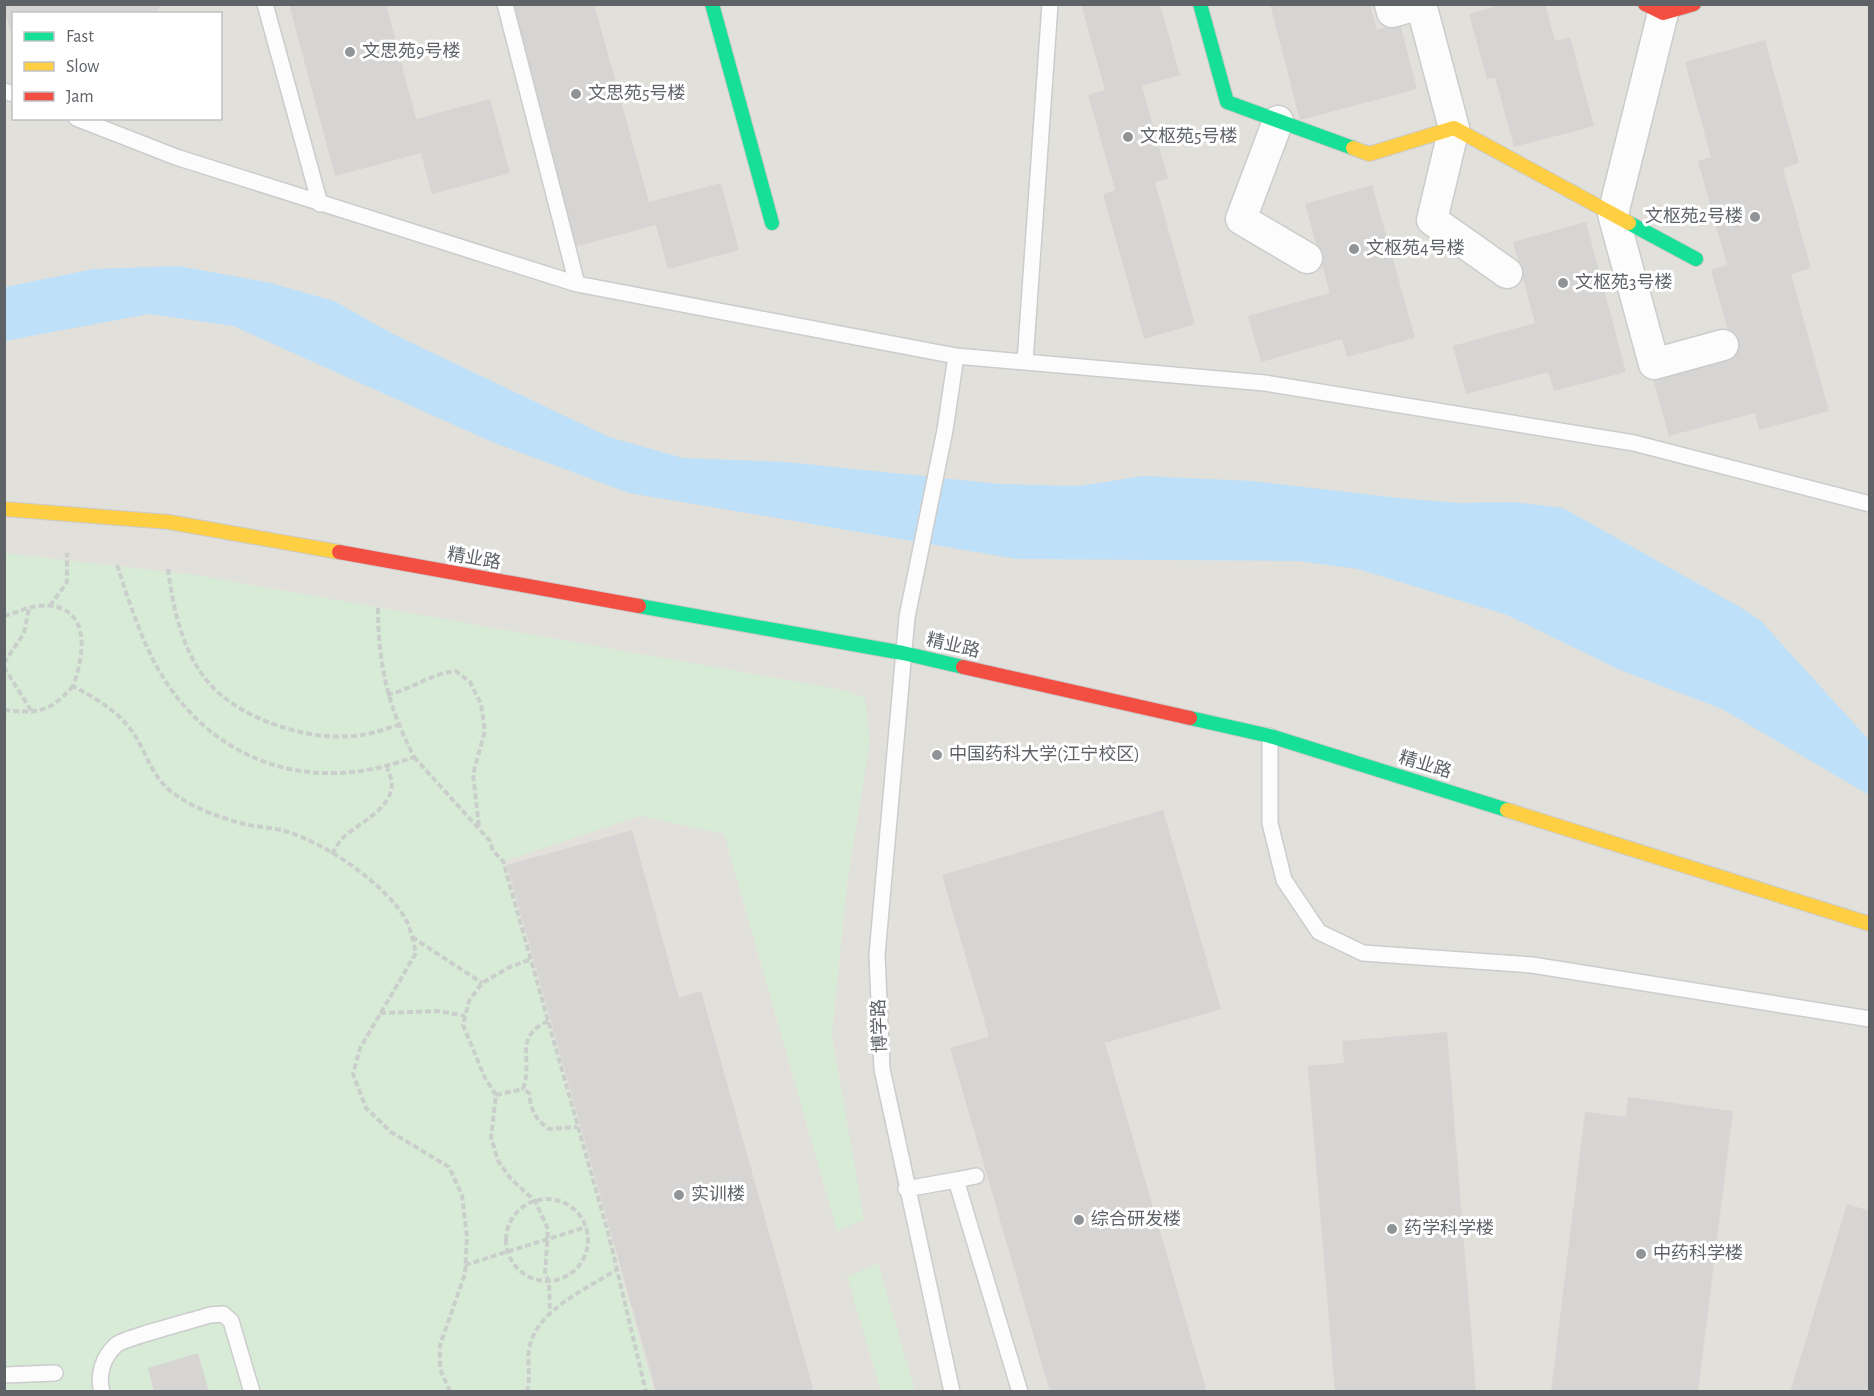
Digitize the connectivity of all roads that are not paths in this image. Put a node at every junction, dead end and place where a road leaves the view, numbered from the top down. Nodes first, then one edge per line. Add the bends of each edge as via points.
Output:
1 (265, 4) edge
2 (505, 4) edge
3 (712, 4) edge
4 (1050, 4) edge
5 (1200, 4) edge
6 (1390, 4) edge
7 (1421, 4) edge
8 (1694, 4) edge
9 (1654, 9) edge
10 (81, 120) edge
11 (1278, 121) junction
12 (1454, 128) junction
13 (320, 204) junction
14 (1613, 214) junction
15 (772, 223) dead end
16 (1307, 258) dead end
17 (1696, 259) dead end
18 (1507, 273) dead end
19 (577, 284) junction
20 (1723, 345) dead end
21 (957, 356) junction
22 (1025, 362) junction
23 (1869, 504) edge
24 (4, 509) edge
25 (903, 653) junction
26 (1270, 736) junction
27 (1869, 924) edge
28 (1869, 1019) edge
29 (976, 1176) dead end
30 (956, 1180) junction
31 (906, 1189) junction
32 (55, 1373) dead end
33 (4, 1375) edge
34 (102, 1392) edge
35 (252, 1392) edge
36 (952, 1392) edge
37 (1020, 1392) edge

1 - 13 lane
2 - 19 lane
3 - 15 street
4 - 22 lane
5 - 11 street via 1227,102
6 - 7 street via 1392,12
7 - 12 street
8 - 9 street
9 - 14 street
10 - 13 lane via 176,157
11 - 12 street via 1369,154
11 - 16 street via 1241,219
12 - 14 street
12 - 18 street via 1432,220
13 - 19 lane
14 - 17 street
14 - 20 street via 1654,364
19 - 21 lane
21 - 22 lane
21 - 25 lane, 博学路
22 - 23 lane via 1265,383 1622,441
24 - 25 street, 精业路 via 169,522
25 - 26 street, 精业路
25 - 31 lane, 博学路 via 878,955 882,1069
26 - 27 street, 精业路
26 - 28 lane via 1270,823 1284,880 1318,932 1363,953 1532,965
29 - 30 lane
30 - 31 lane
30 - 37 lane
31 - 36 lane, 博学路
32 - 33 lane
34 - 35 lane via 99,1382 103,1362 117,1343 223,1314 231,1321

